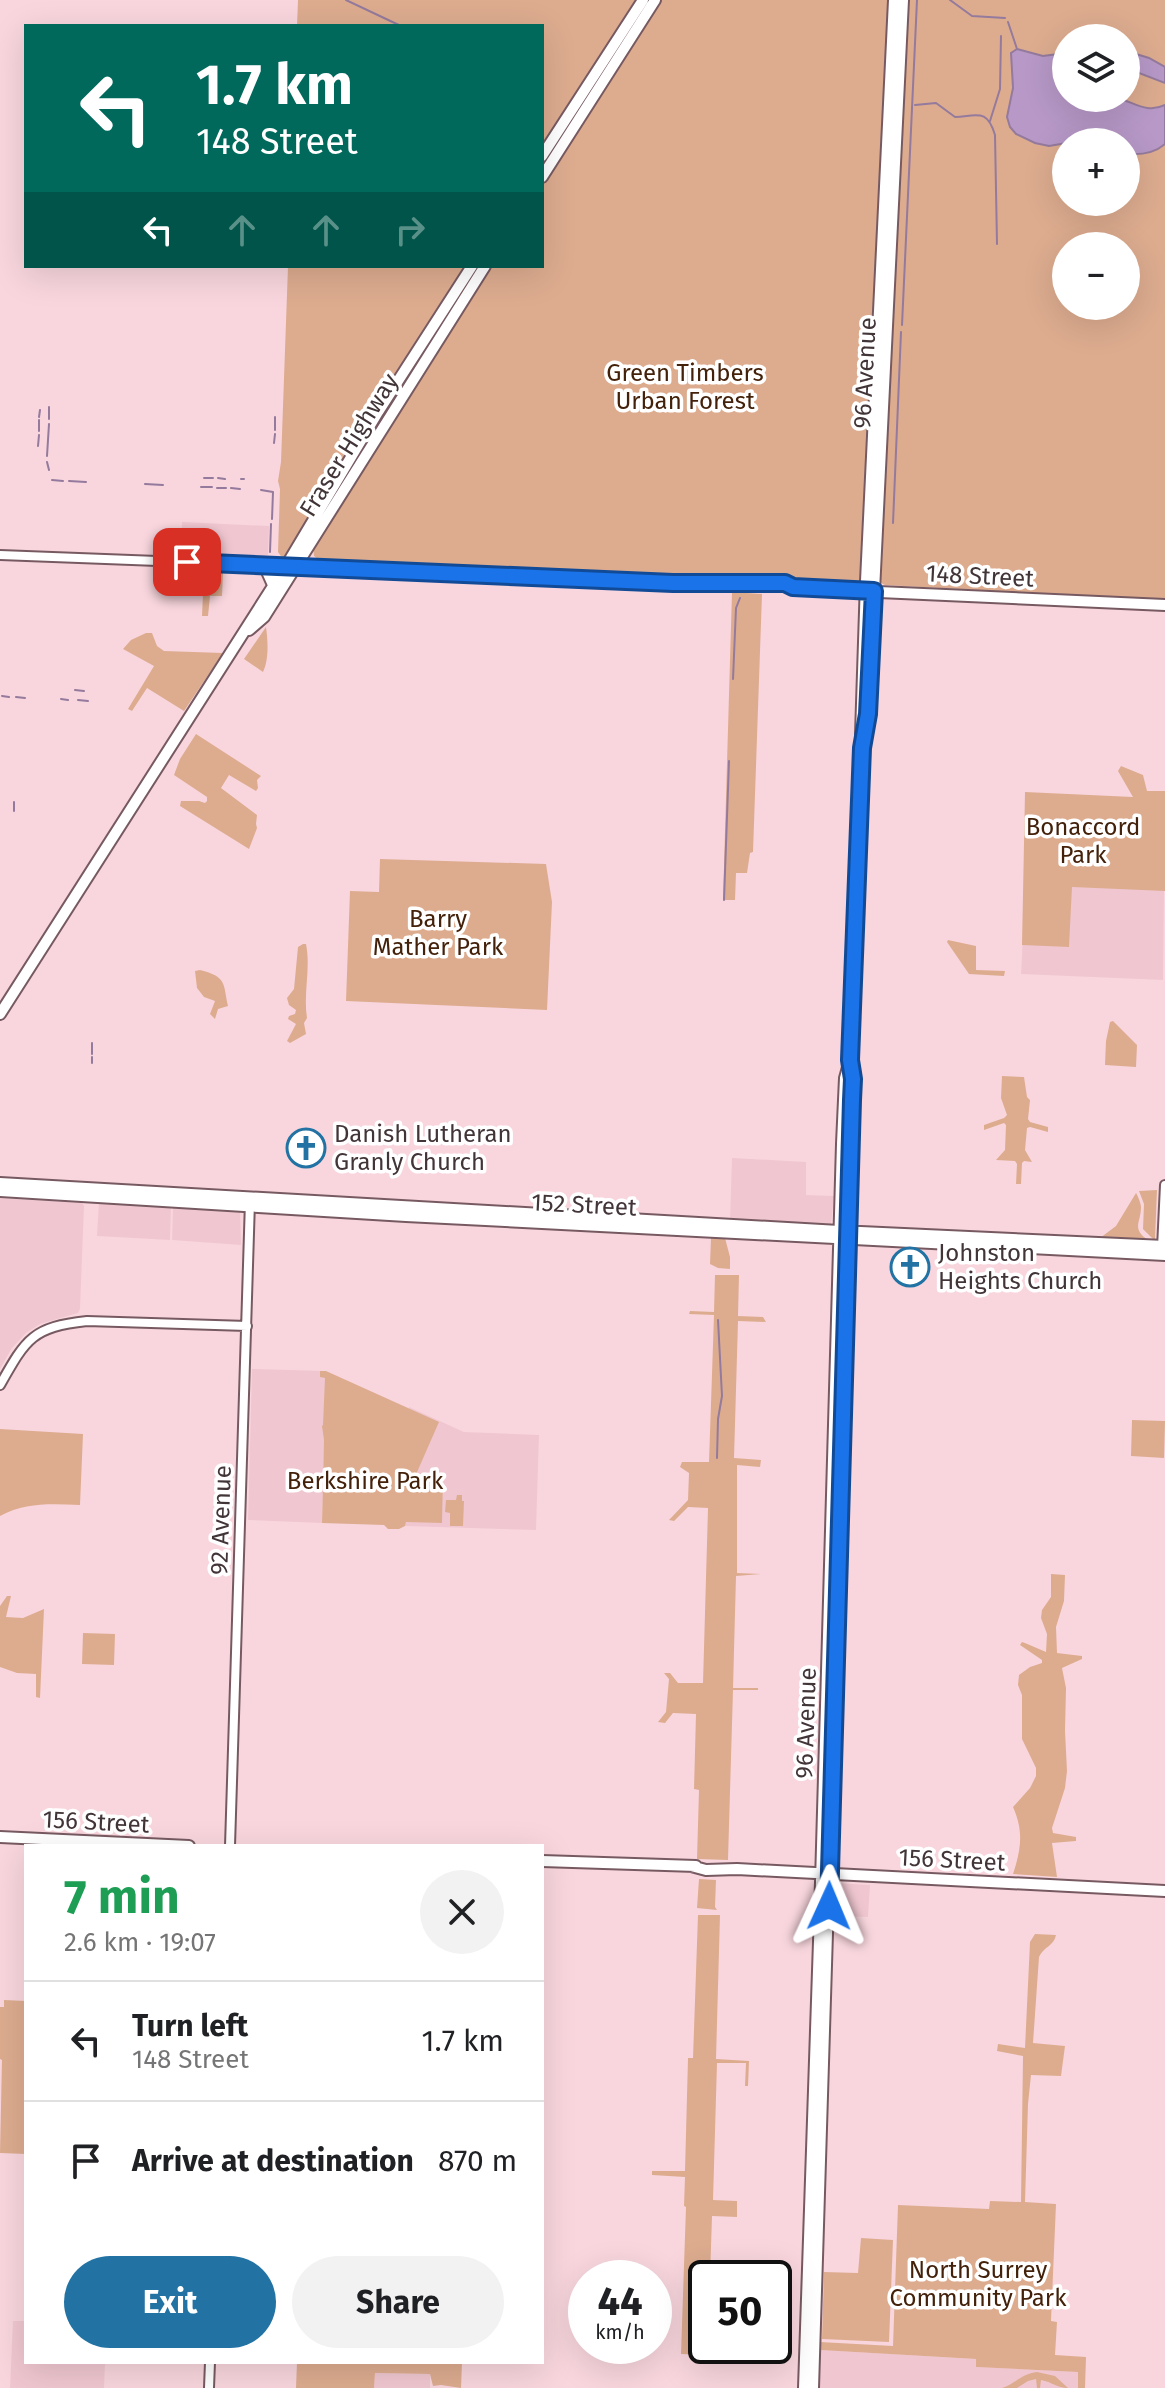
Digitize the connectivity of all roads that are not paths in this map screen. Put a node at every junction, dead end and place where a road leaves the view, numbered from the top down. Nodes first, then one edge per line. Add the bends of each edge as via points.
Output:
1 (643, 0) edge
2 (655, 0) edge
3 (894, 0) edge
4 (903, 0) edge
5 (544, 153) edge
6 (544, 174) edge
7 (471, 268) edge
8 (484, 268) edge
9 (308, 547) junction
10 (0, 555) edge
11 (264, 565) junction
12 (291, 566) junction
13 (322, 568) junction
14 (273, 585) junction
15 (870, 591) junction
16 (1165, 605) edge
17 (239, 639) junction
18 (0, 1014) edge
19 (1165, 1185) edge
20 (3, 1187) edge
21 (250, 1201) junction
22 (843, 1236) junction
23 (1164, 1250) edge
24 (247, 1326) junction
25 (0, 1385) edge
26 (836, 1395) junction
27 (843, 1405) junction
28 (826, 1700) junction
29 (835, 1710) junction
30 (0, 1837) edge
31 (147, 1844) edge
32 (230, 1844) edge
33 (544, 1861) edge
34 (826, 1874) junction
35 (1165, 1891) edge
36 (817, 2027) junction
37 (823, 2073) junction
38 (210, 2364) edge
39 (209, 2388) edge
40 (804, 2388) edge
41 (813, 2388) edge

1 - 5 main road
2 - 6 main road
3 - 15 main road, 96 Avenue
4 - 15 main road, 96 Avenue
7 - 12 main road, Fraser Highway via 378,412
8 - 9 main road, Fraser Highway
9 - 12 main road, Fraser Highway
9 - 13 main road
10 - 11 street, 148 Street
11 - 12 street, 148 Street
11 - 14 main road
12 - 13 main road, 148 Street
12 - 14 main road, Fraser Highway
12 - 17 main road, Fraser Highway via 264,617
13 - 15 main road, 148 Street via 673,583 748,581
14 - 17 main road, Fraser Highway
15 - 16 main road, 148 Street
15 - 22 main road, 96 Avenue via 868,714 845,1078
17 - 18 main road, Fraser Highway
19 - 23 street
20 - 21 main road, 152 Street
21 - 22 main road, 152 Street
21 - 24 street, 92 Avenue
22 - 23 main road, 152 Street
22 - 26 main road, 96 Avenue
22 - 27 main road, 96 Avenue
24 - 25 street via 62,1324 25,1344
24 - 32 street, 92 Avenue
26 - 27 main road
26 - 28 main road, 96 Avenue
27 - 29 main road, 96 Avenue
28 - 29 main road
28 - 34 main road, 96 Avenue
29 - 34 main road, 96 Avenue
30 - 31 main road, 156 Street
33 - 34 main road, 156 Street via 726,1865
34 - 35 main road, 156 Street
34 - 36 main road, 96 Avenue
34 - 37 main road, 96 Avenue
36 - 37 main road
36 - 40 main road, 96 Avenue
37 - 41 main road, 96 Avenue
38 - 39 street

